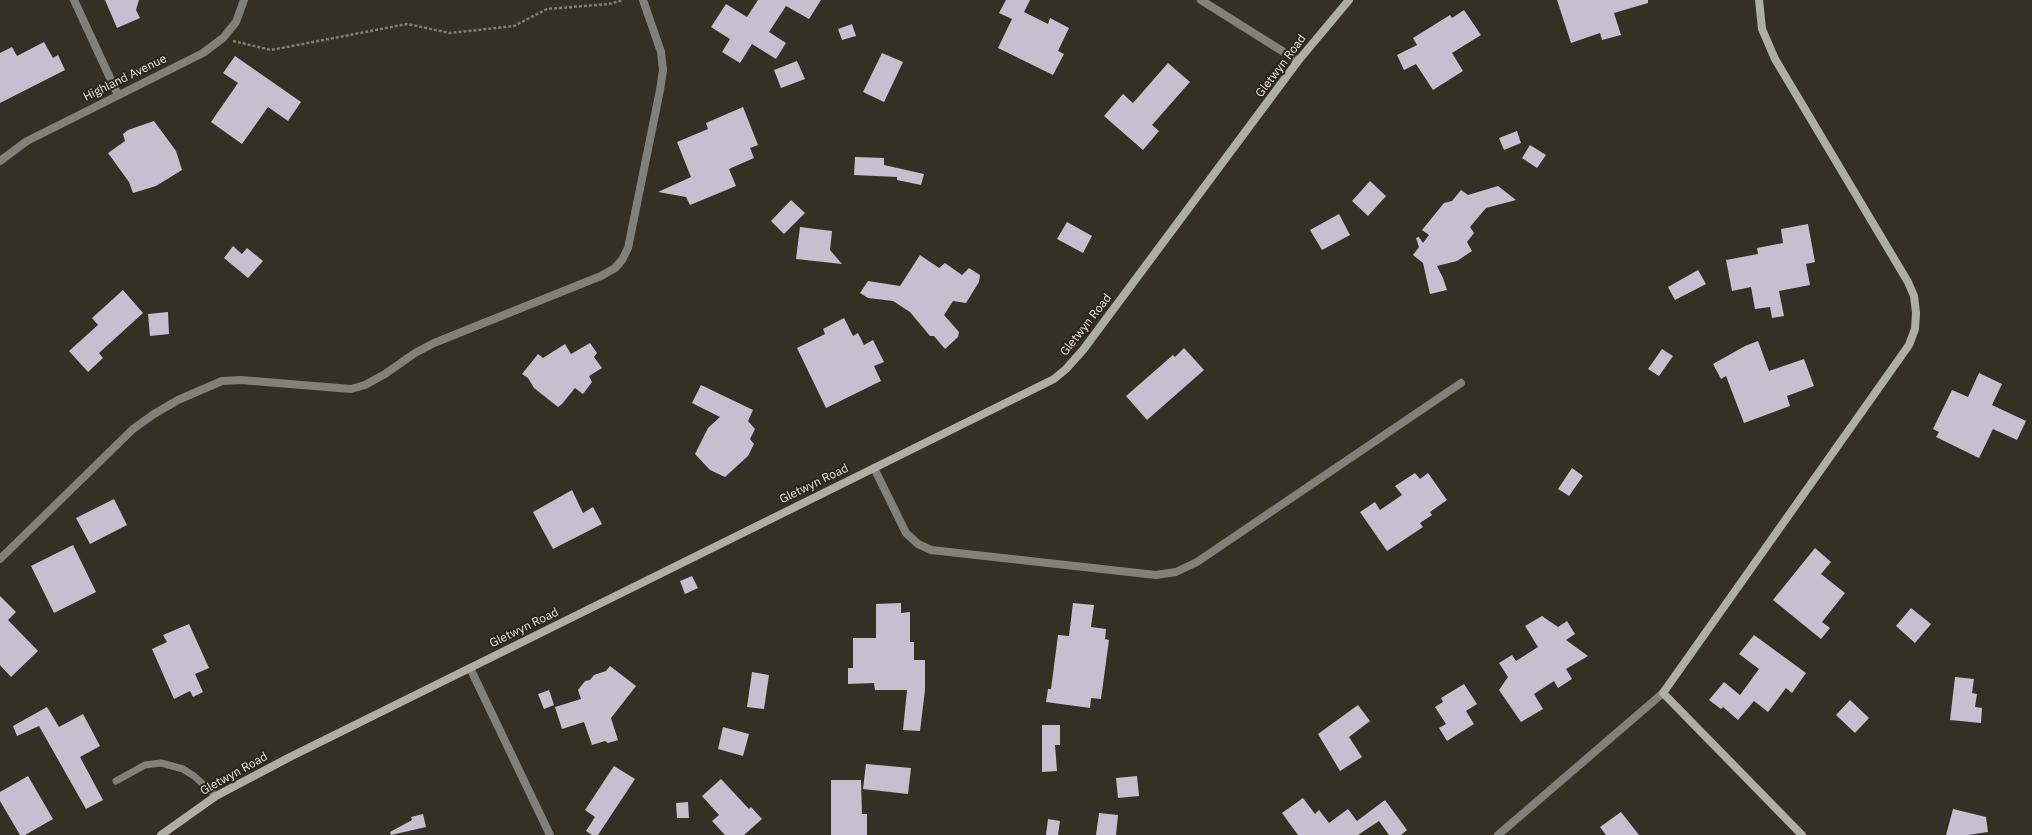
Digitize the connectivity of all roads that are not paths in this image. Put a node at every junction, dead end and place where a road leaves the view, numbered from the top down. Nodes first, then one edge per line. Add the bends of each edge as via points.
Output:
1 (74, 0) edge
2 (244, 0) edge
3 (643, 0) edge
4 (1201, 0) edge
5 (1349, 0) edge
6 (1759, 0) edge
7 (1298, 61) junction
8 (118, 95) junction
9 (0, 161) edge
10 (1461, 383) dead end
11 (874, 468) junction
12 (0, 559) edge
13 (470, 668) junction
14 (1663, 692) junction
15 (116, 781) dead end
16 (216, 796) junction
17 (161, 835) edge
18 (550, 835) edge
19 (1498, 835) edge
20 (1802, 835) edge

1 - 8 street
2 - 8 street, Highland Avenue via 236,22 223,38 203,53
3 - 12 street via 661,52 663,70 628,248 615,268 601,276 434,343 365,385 351,389 222,381 178,400 133,429
4 - 7 street
5 - 7 street, Gletwyn Road
6 - 14 street via 1762,29 1775,59 1908,282 1914,296 1915,329 1909,345
7 - 11 street, Gletwyn Road via 1083,350 1066,368 1040,387
8 - 9 street, Highland Avenue via 27,141
10 - 11 street via 1197,562 1176,572 1156,575 931,550 918,544 906,533
11 - 13 street, Gletwyn Road
13 - 16 street, Gletwyn Road
13 - 18 street
14 - 19 street
14 - 20 street
15 - 16 lane via 145,765 161,763 188,772
16 - 17 street, Gletwyn Road

